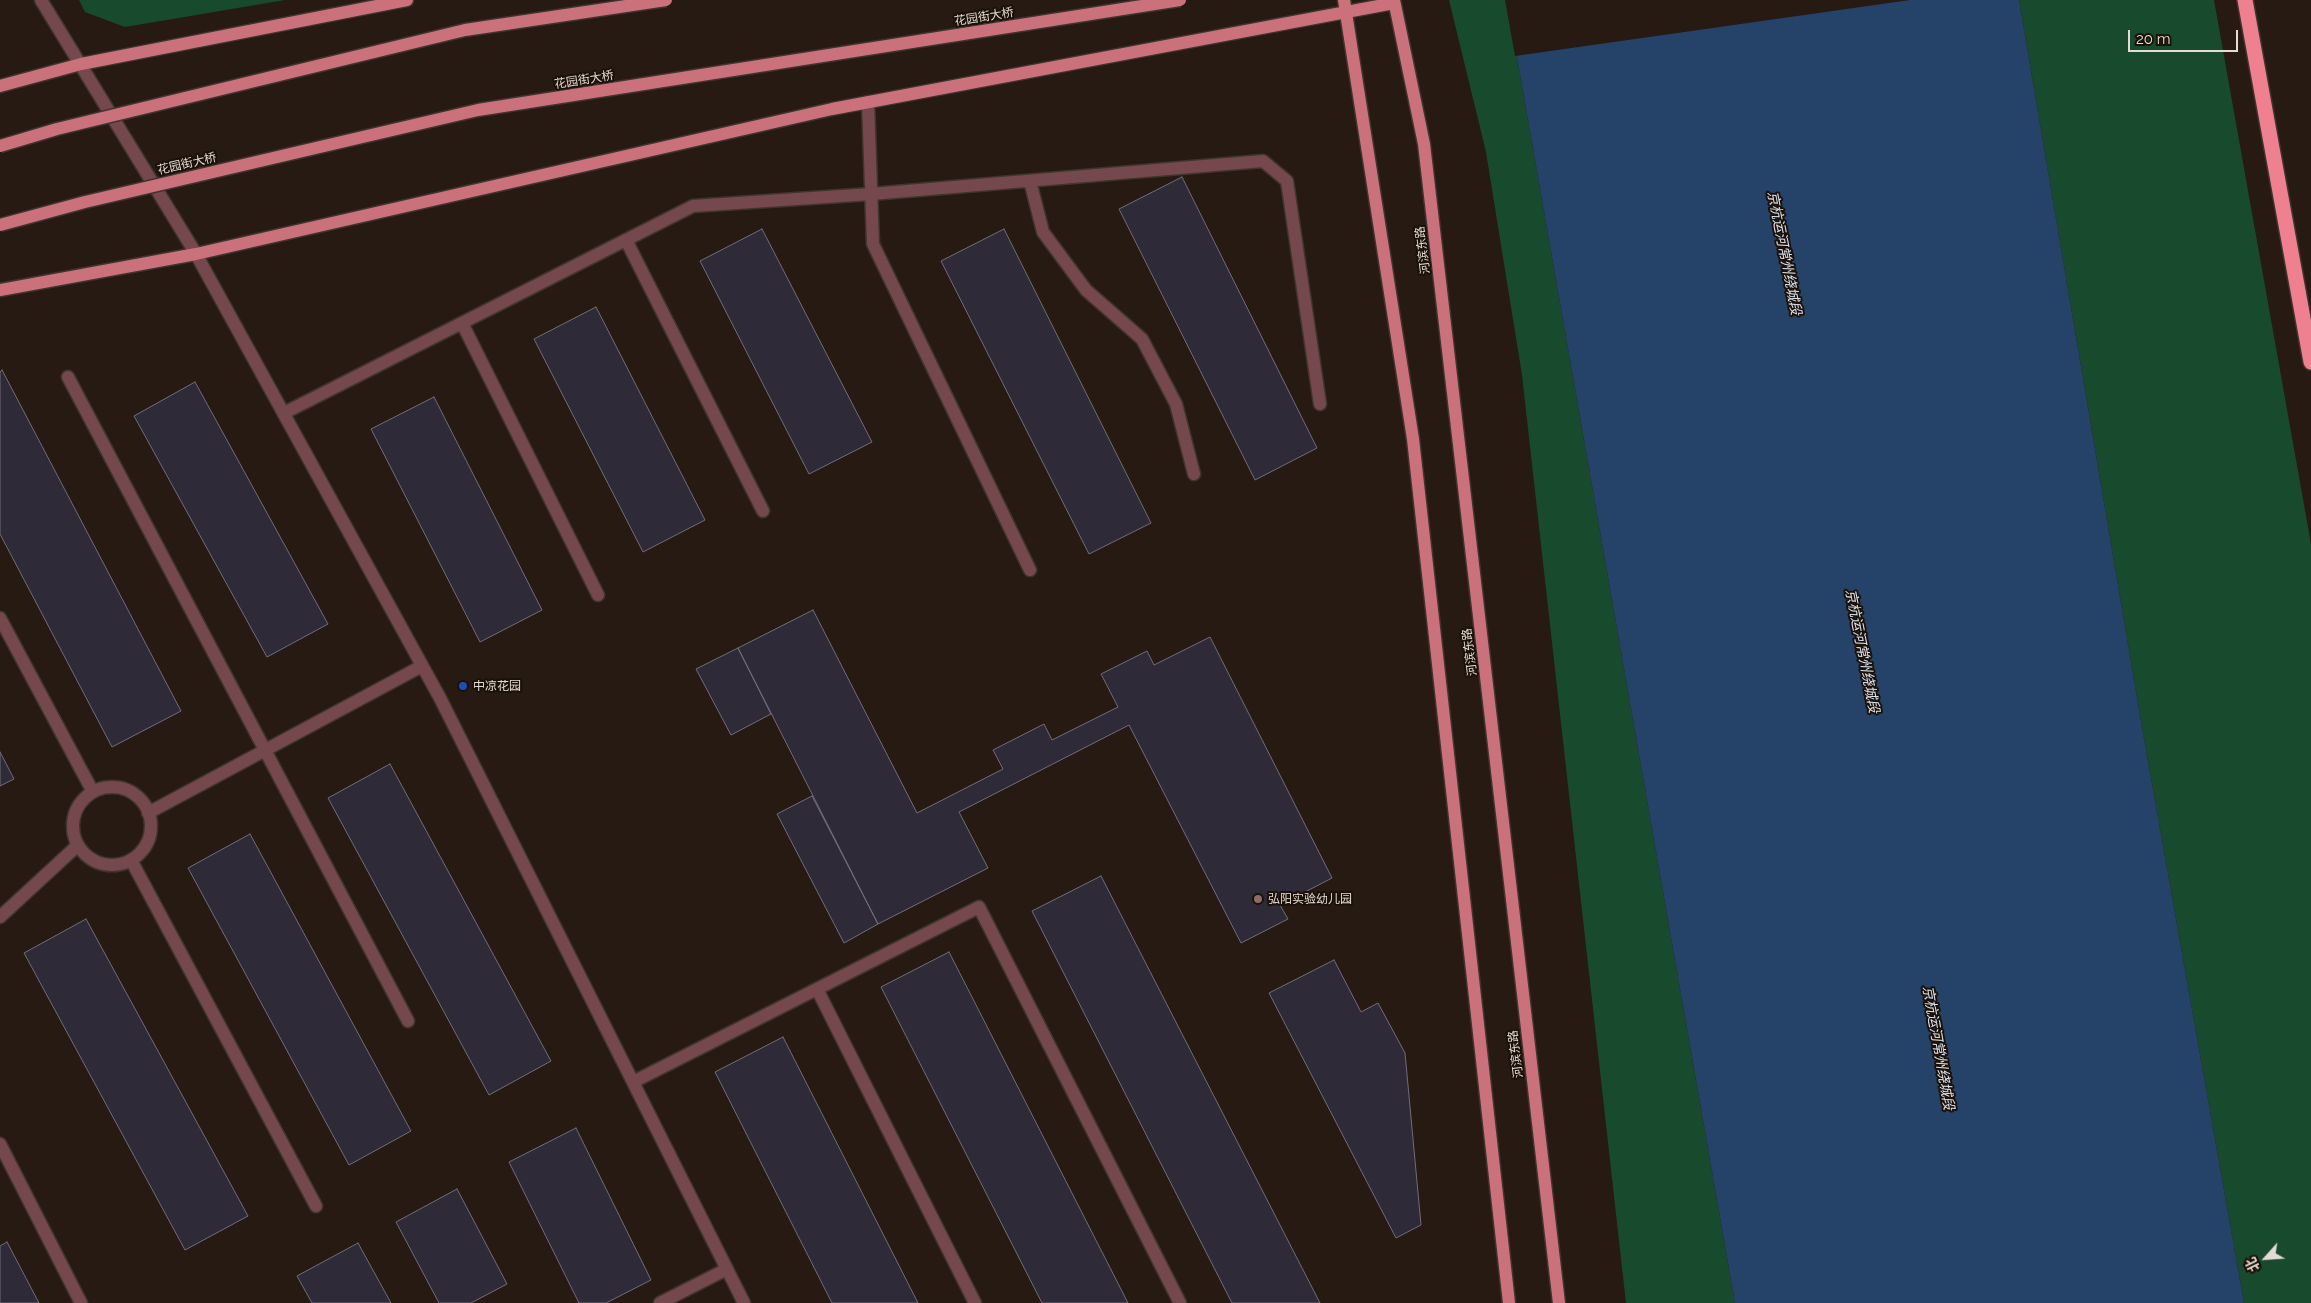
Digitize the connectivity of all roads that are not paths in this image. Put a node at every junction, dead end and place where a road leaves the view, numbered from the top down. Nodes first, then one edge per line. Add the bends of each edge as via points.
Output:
1 (41, 0) edge
2 (407, 0) edge
3 (666, 0) edge
4 (1180, 0) edge
5 (2245, 0) edge
6 (1394, 1) edge
7 (1345, 6) edge
8 (81, 64) junction
9 (0, 86) edge
10 (868, 102) junction
11 (0, 146) edge
12 (1030, 181) junction
13 (871, 194) junction
14 (0, 225) edge
15 (626, 240) junction
16 (196, 254) junction
17 (0, 290) edge
18 (462, 323) junction
19 (2311, 362) edge
20 (68, 378) dead end
21 (1320, 404) dead end
22 (284, 413) junction
23 (1194, 474) dead end
24 (763, 511) dead end
25 (1030, 570) dead end
26 (598, 595) dead end
27 (0, 618) edge
28 (422, 666) junction
29 (265, 751) junction
30 (93, 792) junction
31 (148, 813) junction
32 (78, 846) junction
33 (131, 860) junction
34 (0, 917) edge
35 (817, 989) junction
36 (408, 1021) dead end
37 (633, 1082) junction
38 (0, 1144) edge
39 (316, 1206) dead end
40 (727, 1269) junction
41 (81, 1303) edge
42 (660, 1303) edge
43 (744, 1303) edge
44 (975, 1303) edge
45 (1180, 1303) edge
46 (1509, 1303) edge
47 (1559, 1303) edge

1 - 8 street
2 - 8 main road
3 - 11 main road, bridge via 465,30
4 - 14 main road, 花园街大桥, bridge via 478,110
5 - 19 highway
6 - 7 main road
6 - 47 main road, 河滨东路 via 1424,144
7 - 10 main road
7 - 46 main road via 1413,439
8 - 9 main road
8 - 16 street
10 - 13 street
10 - 16 main road
12 - 13 street
12 - 21 street via 1263,161 1287,181
12 - 23 street via 1043,232 1086,290 1142,339 1176,404
13 - 15 street via 693,206
13 - 25 street via 873,244
15 - 18 street
15 - 24 street
16 - 17 main road
16 - 22 street
18 - 22 street
18 - 26 street
20 - 29 street
22 - 28 street
27 - 30 street
28 - 29 street
28 - 37 street
29 - 31 street
29 - 36 street
30 - 31 street via 105,787 132,792
30 - 32 street via 83,799 73,822
31 - 33 street via 151,826 148,840
32 - 33 street via 96,861 108,865
32 - 34 street
33 - 39 street
35 - 37 street
35 - 44 street
35 - 45 street via 979,907
37 - 40 street
38 - 41 street
40 - 42 street
40 - 43 street

